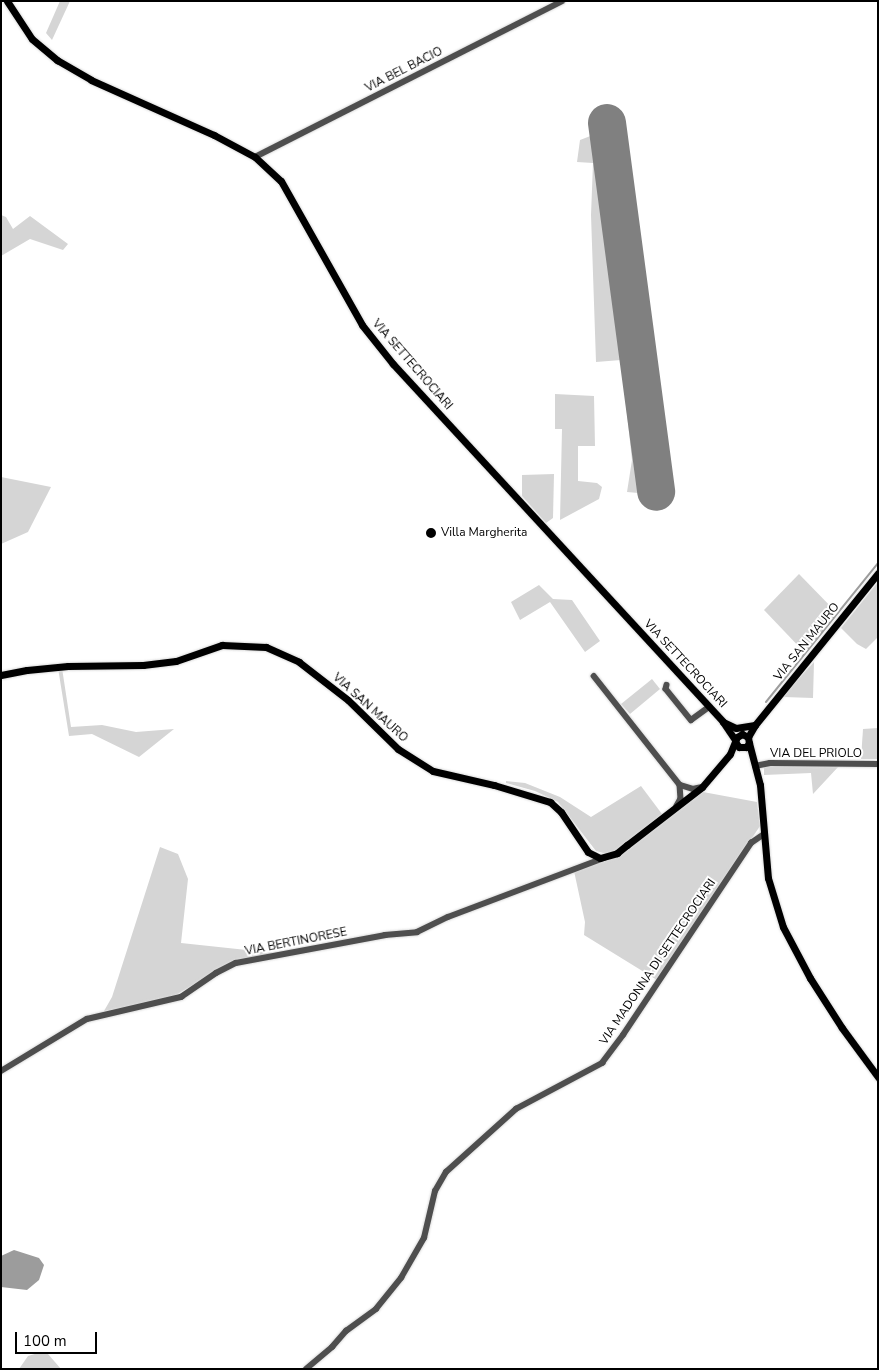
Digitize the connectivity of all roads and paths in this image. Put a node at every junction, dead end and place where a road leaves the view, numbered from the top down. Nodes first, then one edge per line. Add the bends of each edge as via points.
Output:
1 (7, 1) edge
2 (562, 1) edge
3 (255, 157) junction
4 (878, 573) edge
5 (1, 675) edge
6 (594, 676) dead end
7 (667, 685) dead end
8 (709, 707) junction
9 (723, 722) junction
10 (755, 725) junction
11 (742, 741) junction
12 (754, 763) junction
13 (878, 764) edge
14 (702, 787) junction
15 (682, 788) junction
16 (690, 797) junction
17 (676, 807) junction
18 (763, 835) junction
19 (606, 858) junction
20 (1, 1071) edge
21 (878, 1077) edge
22 (306, 1369) edge

1 - 3 main road, VIA SETTECROCIARI via 32,39 57,60 92,80
2 - 3 street, VIA BEL BACIO
3 - 8 main road, VIA SETTECROCIARI via 281,181 362,325 393,364
4 - 10 main road, VIA SAN MAURO
5 - 19 main road, VIA SAN MAURO via 68,666 176,661 222,645 266,647 290,656 306,668 348,700 398,749 420,763 440,773 550,802 561,812 588,852
6 - 15 street
7 - 8 street via 666,690 691,720
8 - 9 main road, VIA SETTECROCIARI
9 - 10 main road via 736,728
9 - 11 main road, VIA SETTECROCIARI
10 - 11 main road, VIA SAN MAURO
11 - 12 main road, VIA SETTECROCIARI
11 - 14 main road, VIA SAN MAURO
12 - 13 street, VIA DEL PRIOLO
12 - 18 main road, VIA SETTECROCIARI via 760,785
14 - 15 street
14 - 16 main road, VIA SAN MAURO
15 - 16 street
15 - 17 street
16 - 17 main road, VIA SAN MAURO
17 - 19 main road, VIA SAN MAURO
18 - 21 main road, VIA SETTECROCIARI via 768,878 782,927 810,978
18 - 22 street, VIA MADONNA DI SETTECROCIARI via 751,843 602,1063 516,1109 446,1172 435,1191 424,1238 401,1278 376,1309 346,1331
19 - 20 street, VIA BERTINORESE via 448,917 417,932 236,963 175,999 87,1019

